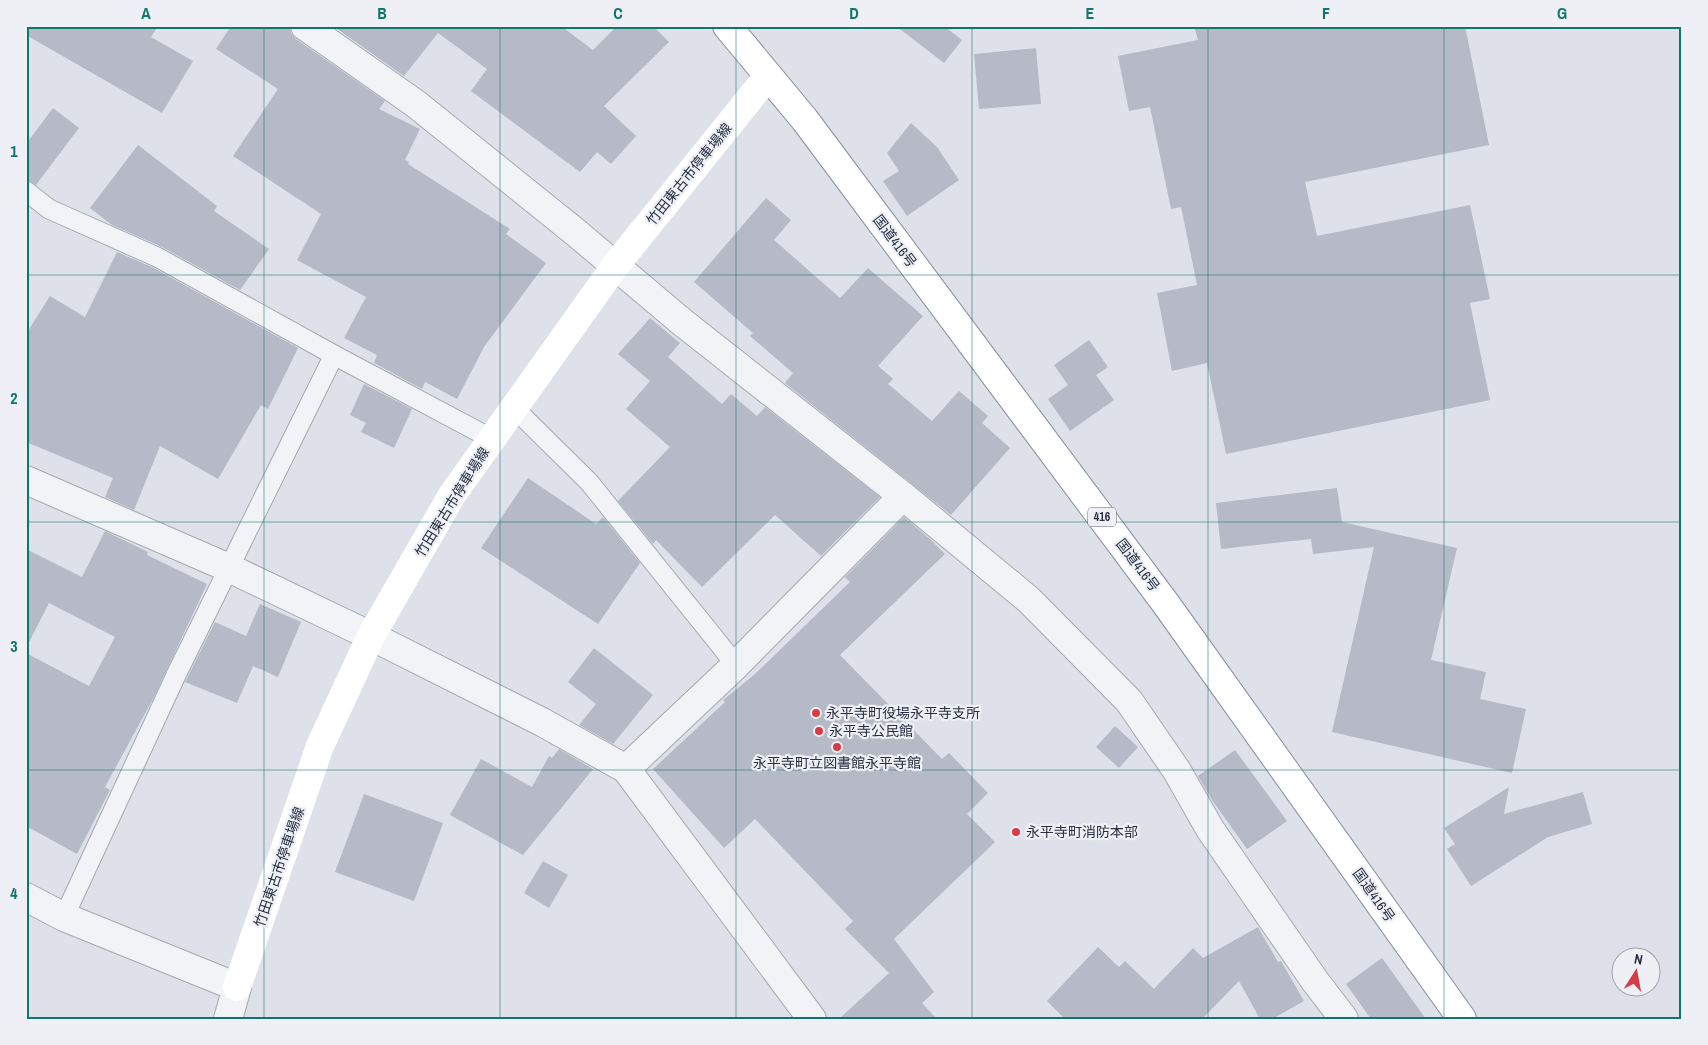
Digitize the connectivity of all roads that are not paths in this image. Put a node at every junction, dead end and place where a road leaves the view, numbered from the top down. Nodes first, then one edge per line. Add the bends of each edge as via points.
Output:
1 (305, 26) edge
2 (727, 26) edge
3 (768, 76) junction
4 (26, 191) edge
5 (615, 266) junction
6 (334, 355) junction
7 (514, 408) junction
8 (492, 439) junction
9 (26, 480) edge
10 (903, 496) junction
11 (230, 568) junction
12 (371, 636) junction
13 (736, 665) junction
14 (626, 769) junction
15 (26, 897) edge
16 (64, 916) junction
17 (237, 987) junction
18 (228, 1019) edge
19 (812, 1019) edge
20 (1344, 1019) edge
21 (1462, 1019) edge

1 - 5 street via 416,104
2 - 3 main road, 国道416号 / 416
3 - 5 main road, 竹田東古市停車場線
3 - 21 main road, 国道416号 / 416 via 805,120 1166,604
4 - 6 lane via 49,208 157,257
5 - 7 main road, 竹田東古市停車場線
5 - 10 street
6 - 8 lane
6 - 11 lane
7 - 8 main road, 竹田東古市停車場線
7 - 13 lane via 589,482
8 - 12 main road, 竹田東古市停車場線 via 452,495
9 - 11 street
10 - 13 street
10 - 20 street via 1030,600 1129,701 1177,771 1210,829
11 - 12 street
11 - 16 lane via 177,673
12 - 14 street via 542,722
12 - 17 main road, 竹田東古市停車場線 via 320,746
13 - 14 street
14 - 19 street
15 - 16 street
16 - 17 street
17 - 18 street

